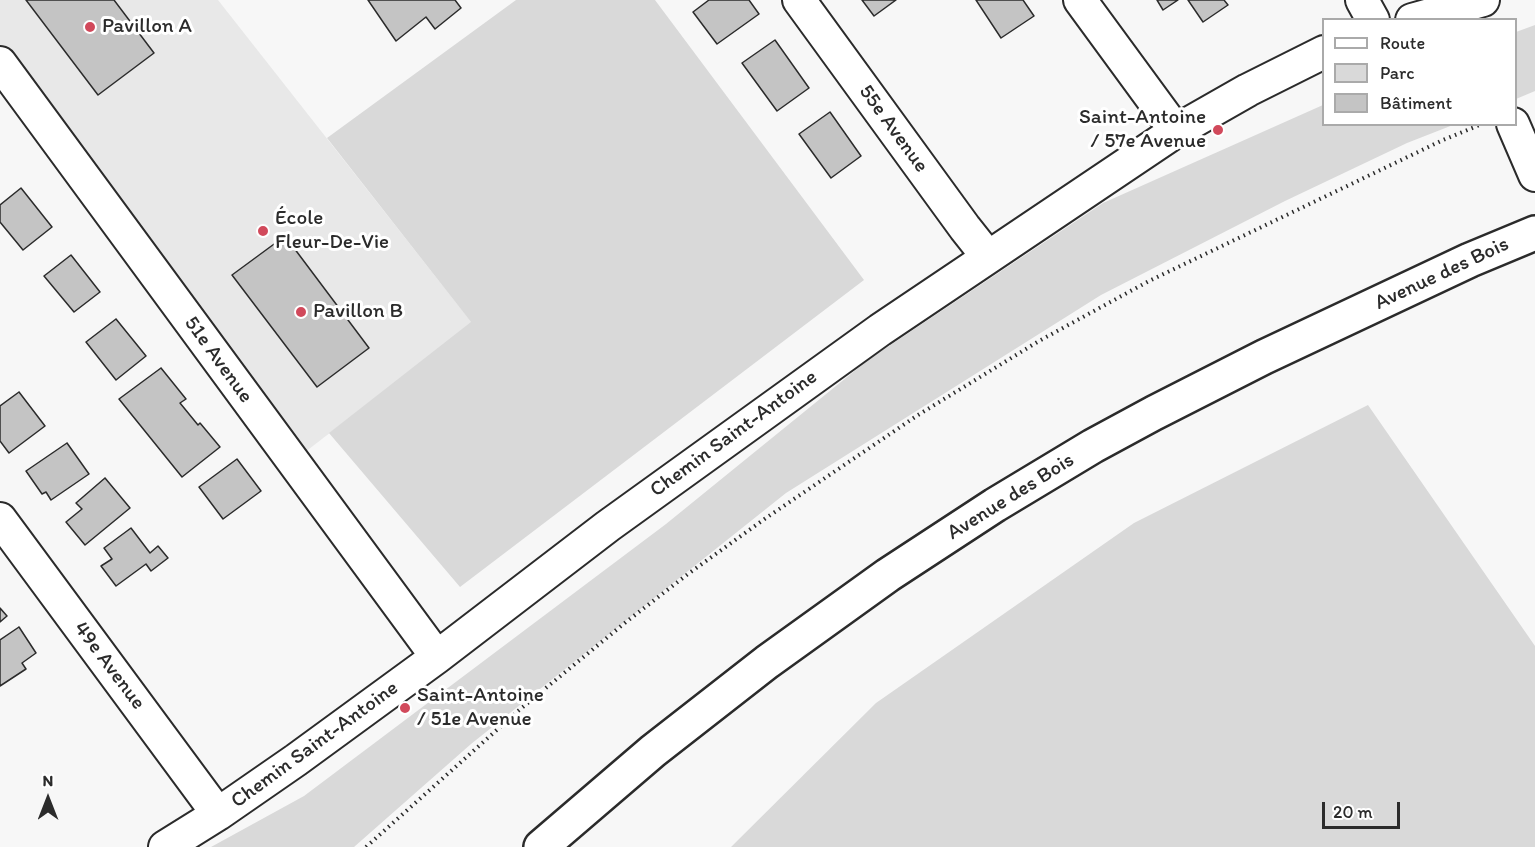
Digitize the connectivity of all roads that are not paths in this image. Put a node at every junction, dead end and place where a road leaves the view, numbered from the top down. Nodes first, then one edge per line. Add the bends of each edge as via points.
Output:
1 (799, 0) edge
2 (1080, 0) edge
3 (1362, 0) edge
4 (1483, 0) edge
5 (1372, 18) edge
6 (1420, 18) edge
7 (1322, 53) edge
8 (0, 63) edge
9 (1514, 126) edge
10 (1176, 131) junction
11 (1535, 174) edge
12 (1535, 233) edge
13 (988, 257) junction
14 (0, 519) edge
15 (437, 657) junction
16 (218, 814) junction
17 (165, 847) edge
18 (541, 847) edge

1 - 13 street, 55e Avenue
2 - 10 street
3 - 5 street
4 - 6 street
7 - 10 street, Chemin Saint-Antoine
8 - 15 street, 51e Avenue
9 - 11 street
10 - 13 street, Chemin Saint-Antoine
12 - 18 main road, Avenue des Bois via 1264,357 1123,429 1005,498 888,575 767,663 653,751
13 - 15 street, Chemin Saint-Antoine via 696,462
14 - 16 street, 49e Avenue
15 - 16 street, Chemin Saint-Antoine
16 - 17 street, Chemin Saint-Antoine

